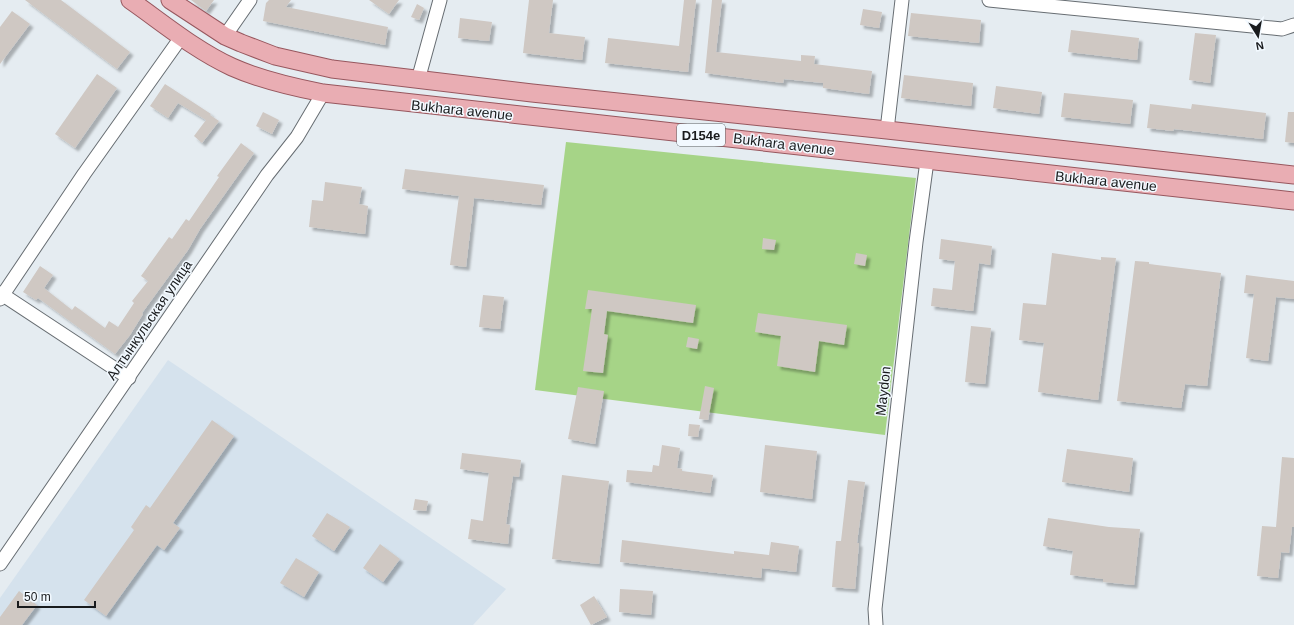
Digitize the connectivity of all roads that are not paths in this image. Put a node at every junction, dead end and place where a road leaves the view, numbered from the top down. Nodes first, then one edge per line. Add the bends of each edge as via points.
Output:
1 (130, 0) edge
2 (170, 0) edge
3 (250, 0) edge
4 (440, 0) edge
5 (902, 0) edge
6 (989, 0) edge
7 (1294, 25) edge
8 (182, 36) junction
9 (225, 36) junction
10 (418, 80) junction
11 (322, 93) junction
12 (532, 94) junction
13 (529, 117) junction
14 (887, 130) junction
15 (930, 135) junction
16 (927, 161) junction
17 (1294, 175) edge
18 (1294, 201) edge
19 (1, 296) edge
20 (129, 378) junction
21 (0, 564) edge
22 (876, 625) edge

1 - 8 main road, Bukhara avenue / D154e
2 - 9 main road, Bukhara avenue / D154e
3 - 9 street
4 - 10 street
5 - 14 street
6 - 7 street via 1282,29
8 - 11 main road, Bukhara avenue / D154e via 238,69 268,80
8 - 19 street
9 - 10 main road, Bukhara avenue / D154e via 275,56 314,66
10 - 12 main road, Bukhara avenue / D154e
11 - 13 main road, Bukhara avenue / D154e
11 - 20 street, Алтынкульская улица via 297,137 267,175
12 - 13 main road
12 - 14 main road, Bukhara avenue / D154e
13 - 16 main road, Bukhara avenue / D154e
14 - 15 main road, Bukhara avenue / D154e
15 - 16 main road
15 - 17 main road, Bukhara avenue / D154e
16 - 18 main road, Bukhara avenue / D154e
16 - 22 street, Maydon via 875,609
19 - 20 street
20 - 21 street, Алтынкульская улица

